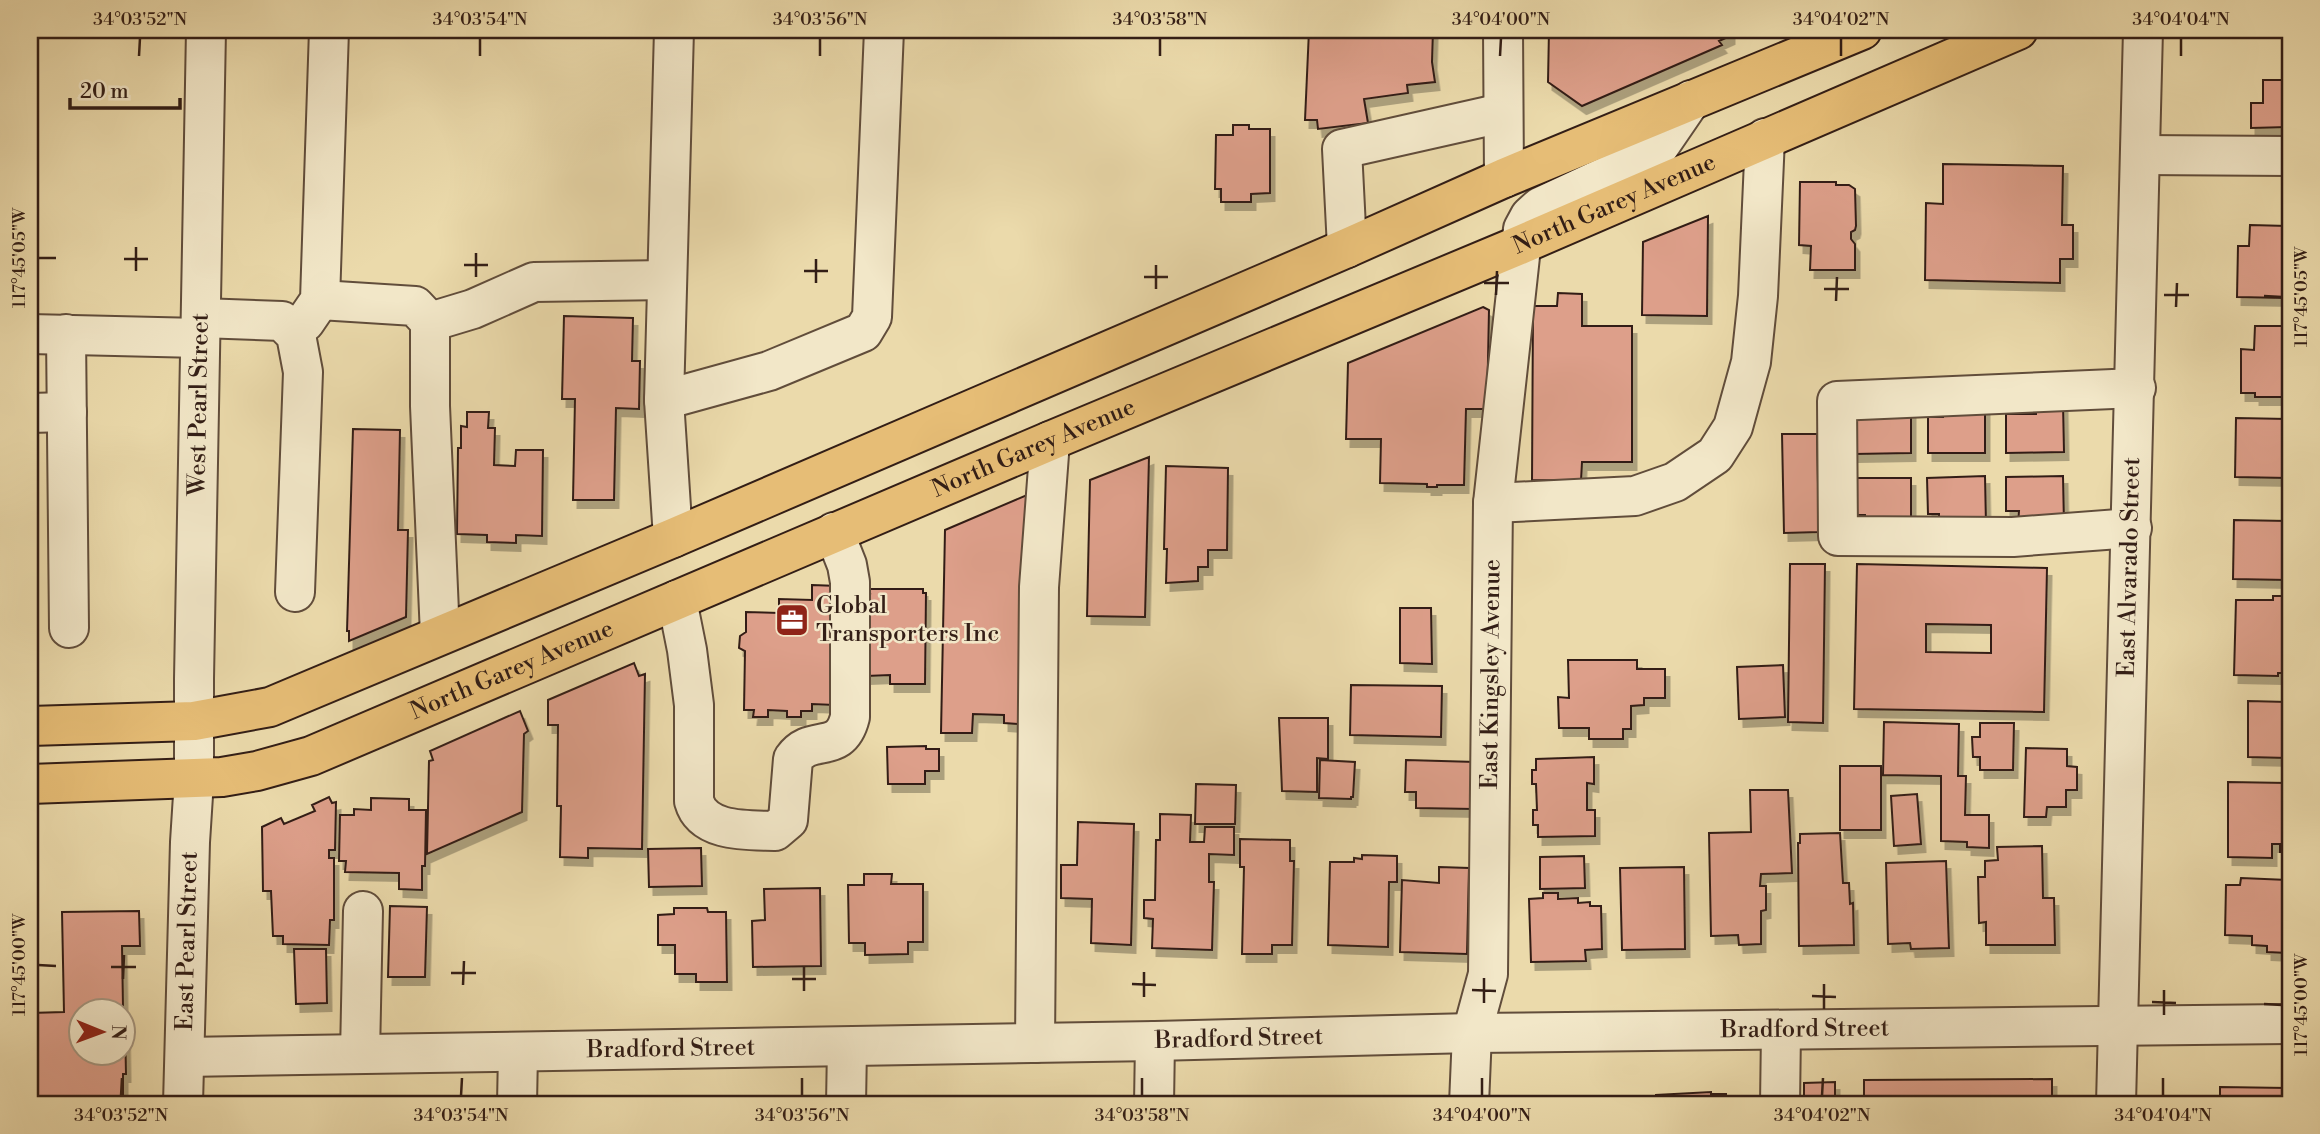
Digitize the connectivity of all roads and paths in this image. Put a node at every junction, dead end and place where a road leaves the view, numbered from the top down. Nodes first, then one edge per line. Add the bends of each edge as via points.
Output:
1 (206, 30) edge
2 (329, 30) edge
3 (674, 30) edge
4 (884, 30) edge
5 (1503, 30) edge
6 (1862, 30) edge
7 (2018, 30) edge
8 (2144, 30) edge
9 (1691, 100) junction
10 (1502, 113) junction
11 (1765, 138) junction
12 (2142, 155) junction
13 (2290, 156) edge
14 (1504, 178) junction
15 (1520, 245) junction
16 (1347, 248) junction
17 (667, 280) junction
18 (320, 300) junction
19 (430, 322) junction
20 (201, 328) junction
21 (48, 334) edge
22 (296, 335) junction
23 (2136, 388) junction
24 (664, 400) junction
25 (48, 413) edge
26 (1050, 441) junction
27 (1493, 503) junction
28 (2132, 528) junction
29 (834, 532) junction
30 (673, 538) junction
31 (295, 592) dead end
32 (677, 600) junction
33 (69, 628) dead end
34 (440, 635) junction
35 (194, 722) junction
36 (30, 726) edge
37 (194, 780) junction
38 (30, 784) edge
39 (363, 911) dead end
40 (2290, 1024) edge
41 (2119, 1025) junction
42 (1781, 1031) junction
43 (1472, 1033) junction
44 (1155, 1041) junction
45 (1035, 1043) junction
46 (847, 1047) junction
47 (518, 1052) junction
48 (360, 1054) junction
49 (185, 1057) junction
50 (183, 1104) edge
51 (517, 1104) edge
52 (846, 1104) edge
53 (1154, 1104) edge
54 (1469, 1104) edge
55 (1780, 1104) edge
56 (2116, 1104) edge

1 - 20 street, West Pearl Street
2 - 18 street
3 - 17 street
4 - 24 street via 872,317 863,331 769,371
5 - 10 street
6 - 9 main road
7 - 11 main road, North Garey Avenue
8 - 12 street, East Alvarado Street
9 - 14 main road
9 - 15 street, East Kingsley Avenue via 1654,154 1540,207 1523,229
10 - 14 street
10 - 16 street via 1342,149
11 - 15 main road, North Garey Avenue
11 - 27 street via 1751,362 1733,427 1715,455 1675,482 1635,496
12 - 13 street
12 - 23 street, East Alvarado Street
14 - 16 main road
15 - 26 main road, North Garey Avenue
15 - 27 street, East Kingsley Avenue
16 - 30 main road
17 - 19 street via 534,282
17 - 24 street
18 - 19 street via 415,306
18 - 22 street
19 - 34 street
20 - 21 street
20 - 22 street via 282,321
20 - 35 street, West Pearl Street
21 - 25 street
22 - 31 street via 303,372
23 - 28 street, East Alvarado Street
23 - 28 street via 1837,401 1838,536 2013,537
24 - 30 street
25 - 33 street
26 - 29 main road, North Garey Avenue
26 - 45 street via 1039,587
27 - 43 street, East Kingsley Avenue via 1488,974
28 - 41 street, East Alvarado Street
29 - 32 main road, North Garey Avenue
29 - 32 street via 849,582 850,717 840,738 799,751 793,759 788,820 775,831 735,829 704,818 697,810 694,705
30 - 34 main road
32 - 37 main road, North Garey Avenue via 311,756 257,771
34 - 35 main road via 270,707
35 - 36 main road
35 - 37 street, West Pearl Street
37 - 38 main road, North Garey Avenue
37 - 49 street, East Pearl Street
39 - 48 street
40 - 41 street, Bradford Street
41 - 42 street, Bradford Street
41 - 56 street, East Alvarado Street
42 - 43 street, Bradford Street
42 - 55 street
43 - 44 street, Bradford Street
43 - 54 street, East Kingsley Avenue
44 - 45 street, Bradford Street
44 - 53 street
45 - 46 street, Bradford Street
46 - 47 street, Bradford Street
46 - 52 street
47 - 48 street, Bradford Street
47 - 51 street
48 - 49 street, Bradford Street
49 - 50 street, East Pearl Street

